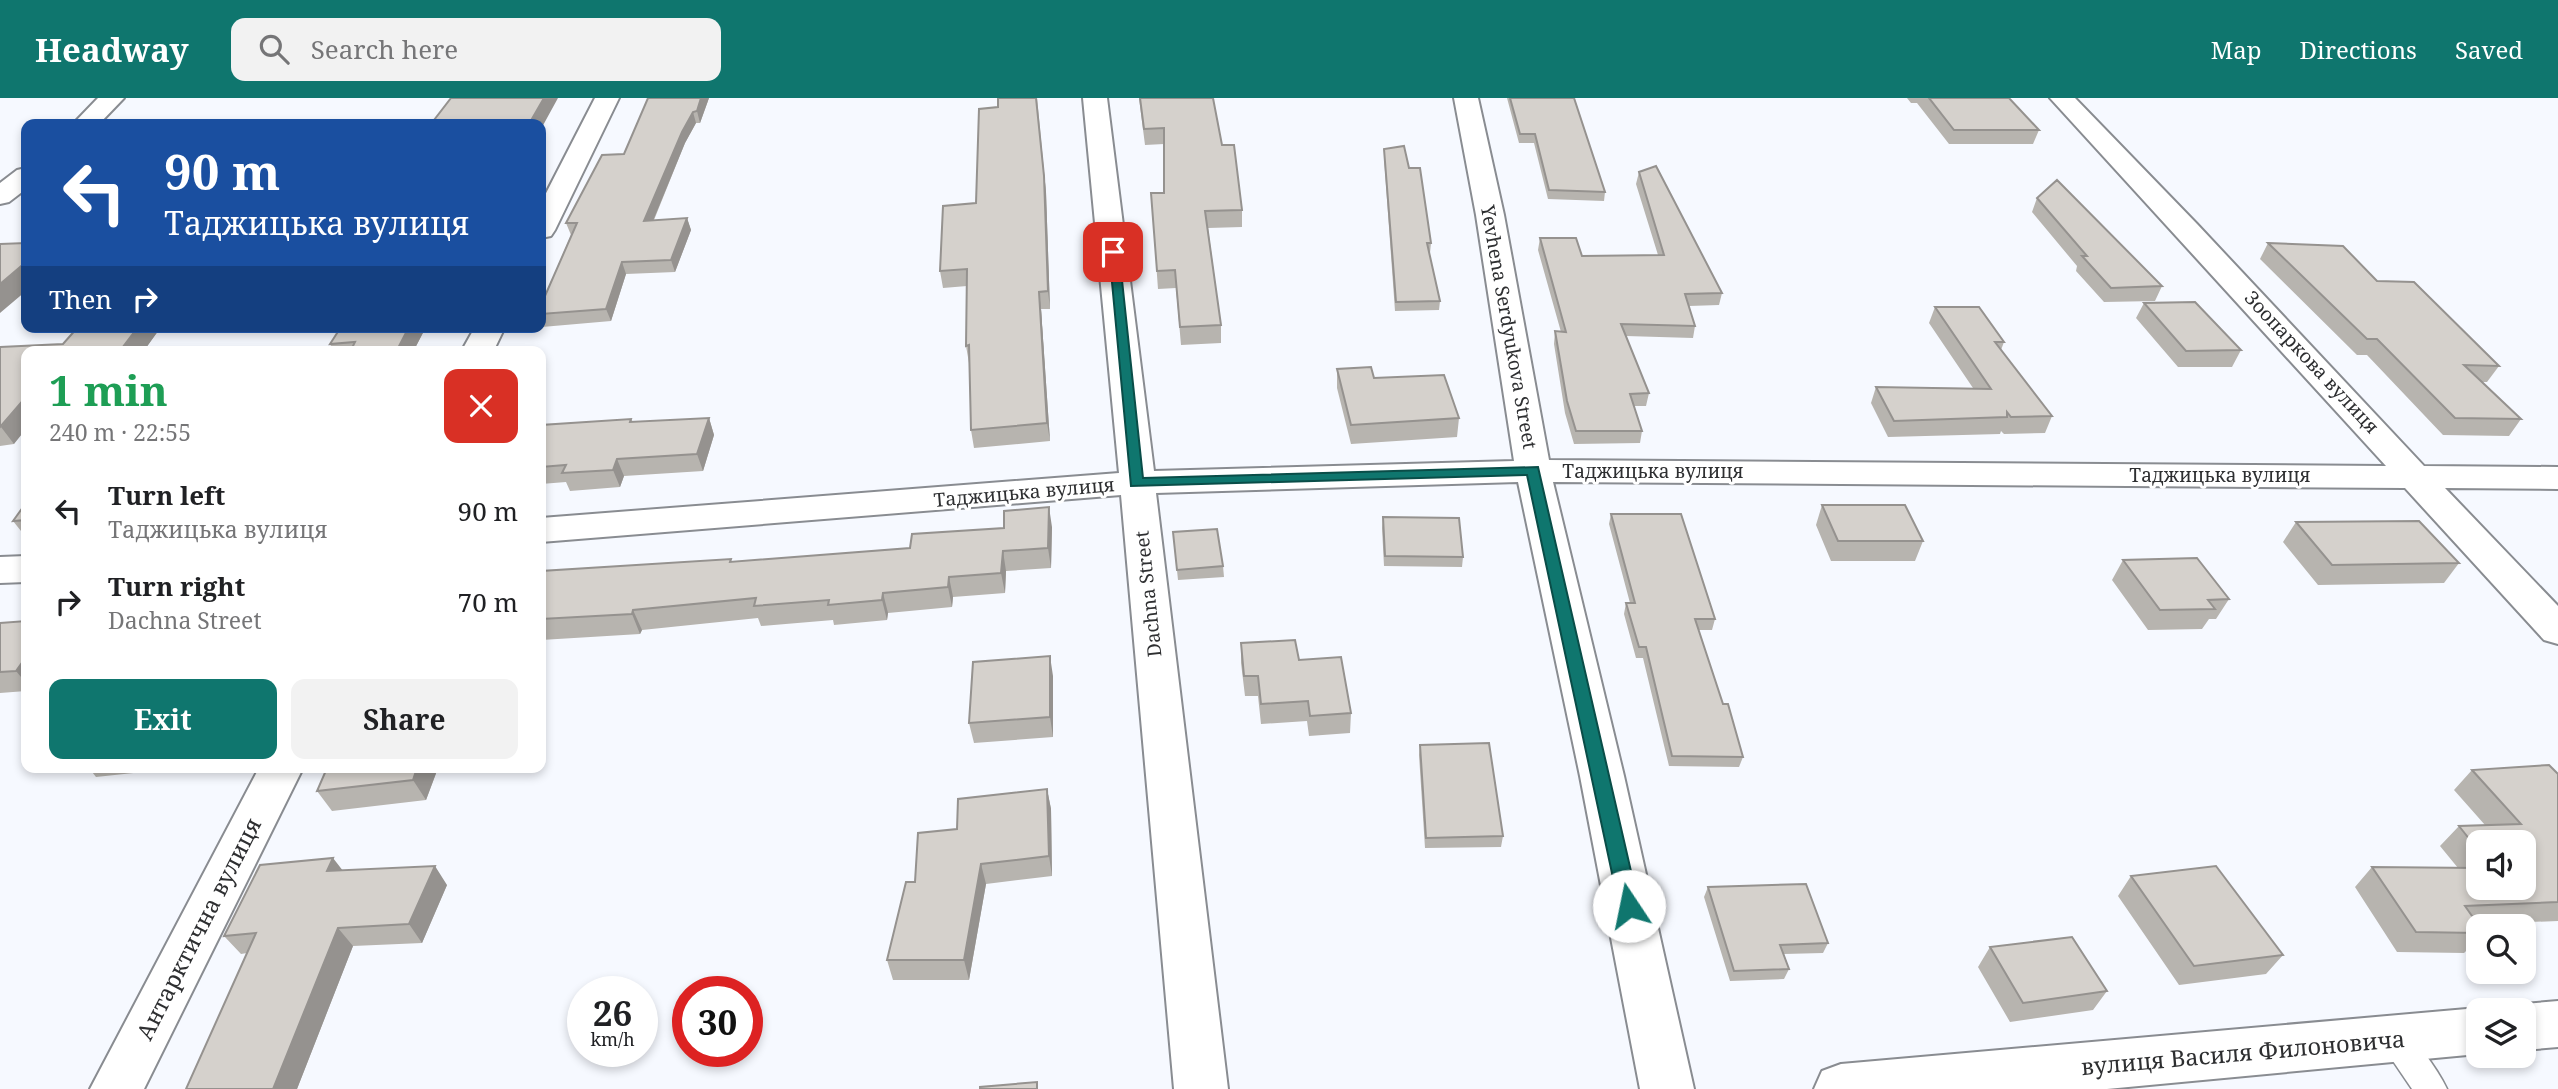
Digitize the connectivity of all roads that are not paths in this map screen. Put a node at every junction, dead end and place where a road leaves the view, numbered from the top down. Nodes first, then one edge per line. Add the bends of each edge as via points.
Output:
1 (112, 98) edge
2 (607, 98) edge
3 (1095, 98) edge
4 (1466, 98) edge
5 (2062, 98) edge
6 (90, 119) edge
7 (21, 180) edge
8 (0, 196) edge
9 (546, 220) edge
10 (1533, 471) junction
11 (2417, 477) junction
12 (2558, 478) edge
13 (1136, 483) junction
14 (546, 530) edge
15 (21, 569) edge
16 (0, 570) edge
17 (2558, 629) edge
18 (278, 773) edge
19 (2558, 1024) edge
20 (2536, 1026) edge
21 (2466, 1032) edge
22 (2393, 1039) junction
23 (117, 1089) edge
24 (1201, 1089) edge
25 (1667, 1089) edge
26 (1841, 1089) edge
27 (2431, 1089) edge

1 - 6 street
2 - 9 street
3 - 13 street, Dachna Street
4 - 10 street, Yevhena Serdyukova Street
5 - 11 street, Зоопаркова вулиця
7 - 8 street
10 - 11 street, Таджицька вулиця
10 - 13 street, Таджицька вулиця
10 - 25 street, Yevhena Serdyukova Street
11 - 12 street, Таджицька вулиця
11 - 17 street, Зоопаркова вулиця
13 - 14 street, Таджицька вулиця
13 - 24 street, Dachna Street
15 - 16 street
18 - 23 street, Антарктична вулиця
19 - 20 street
21 - 22 street, вулиця Василя Филоновича
22 - 26 street, вулиця Василя Филоновича
22 - 27 lane

